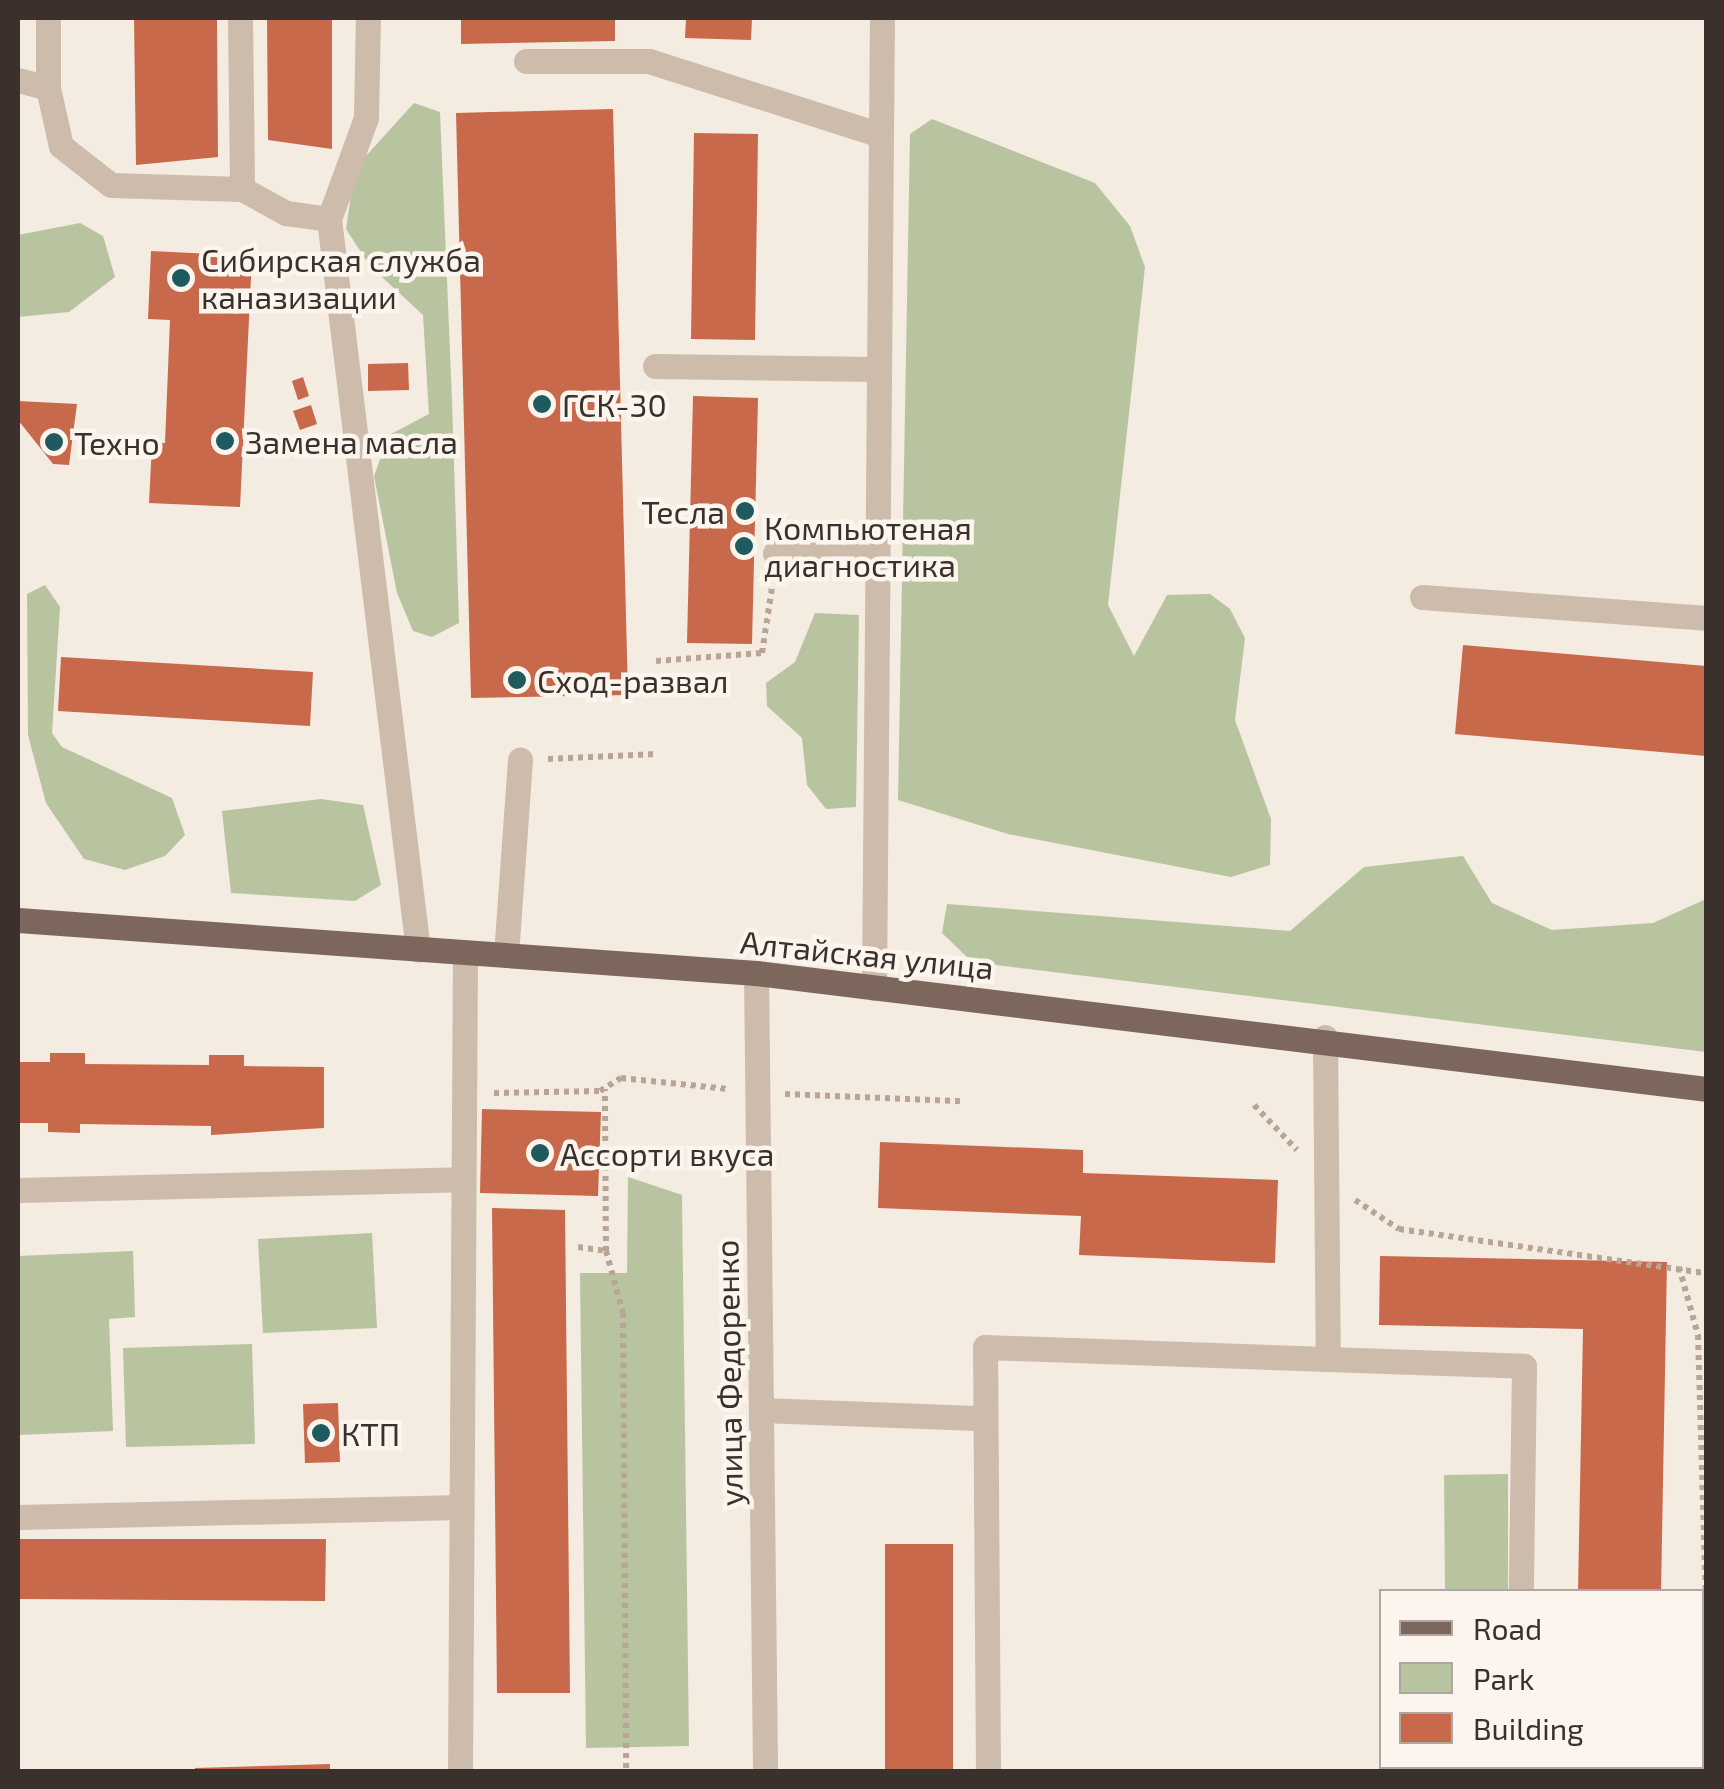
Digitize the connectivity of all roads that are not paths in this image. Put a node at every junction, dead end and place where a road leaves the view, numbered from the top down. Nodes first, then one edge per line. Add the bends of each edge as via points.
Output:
1 (48, 18) edge
2 (240, 18) edge
3 (368, 18) edge
4 (882, 18) edge
5 (526, 61) dead end
6 (18, 80) edge
7 (48, 88) junction
8 (878, 134) junction
9 (242, 190) junction
10 (329, 219) junction
11 (655, 366) dead end
12 (876, 369) junction
13 (775, 553) dead end
14 (876, 555) junction
15 (1422, 597) dead end
16 (1706, 618) edge
17 (520, 760) road end
18 (18, 920) edge
19 (418, 950) junction
20 (466, 953) junction
21 (506, 955) junction
22 (756, 974) junction
23 (874, 988) junction
24 (1325, 1037) junction
25 (1706, 1089) edge
26 (462, 1179) junction
27 (18, 1190) edge
28 (1328, 1359) junction
29 (761, 1410) junction
30 (983, 1418) junction
31 (461, 1507) junction
32 (18, 1518) edge
33 (1521, 1589) edge
34 (460, 1772) edge
35 (765, 1772) edge
36 (988, 1772) edge

1 - 7 street
2 - 9 street
3 - 10 street via 366,118
4 - 8 street
5 - 8 street via 649,61
6 - 7 street
7 - 9 street via 61,146 111,184
8 - 12 street
9 - 10 street via 286,213
10 - 19 street
11 - 12 street
12 - 14 street
13 - 14 street
14 - 23 street
15 - 16 street
17 - 21 street
18 - 19 main road, Алтайская улица
19 - 20 main road, Алтайская улица
20 - 21 main road, Алтайская улица
20 - 26 street
21 - 22 main road, Алтайская улица
22 - 23 main road, Алтайская улица
22 - 29 street, улица Федоренко
23 - 24 main road, Алтайская улица
24 - 25 main road, Алтайская улица
24 - 28 street
26 - 27 street
26 - 31 street
28 - 30 street via 985,1346
28 - 33 street via 1524,1366
29 - 30 street
29 - 35 street, улица Федоренко
30 - 36 street
31 - 32 street
31 - 34 street

